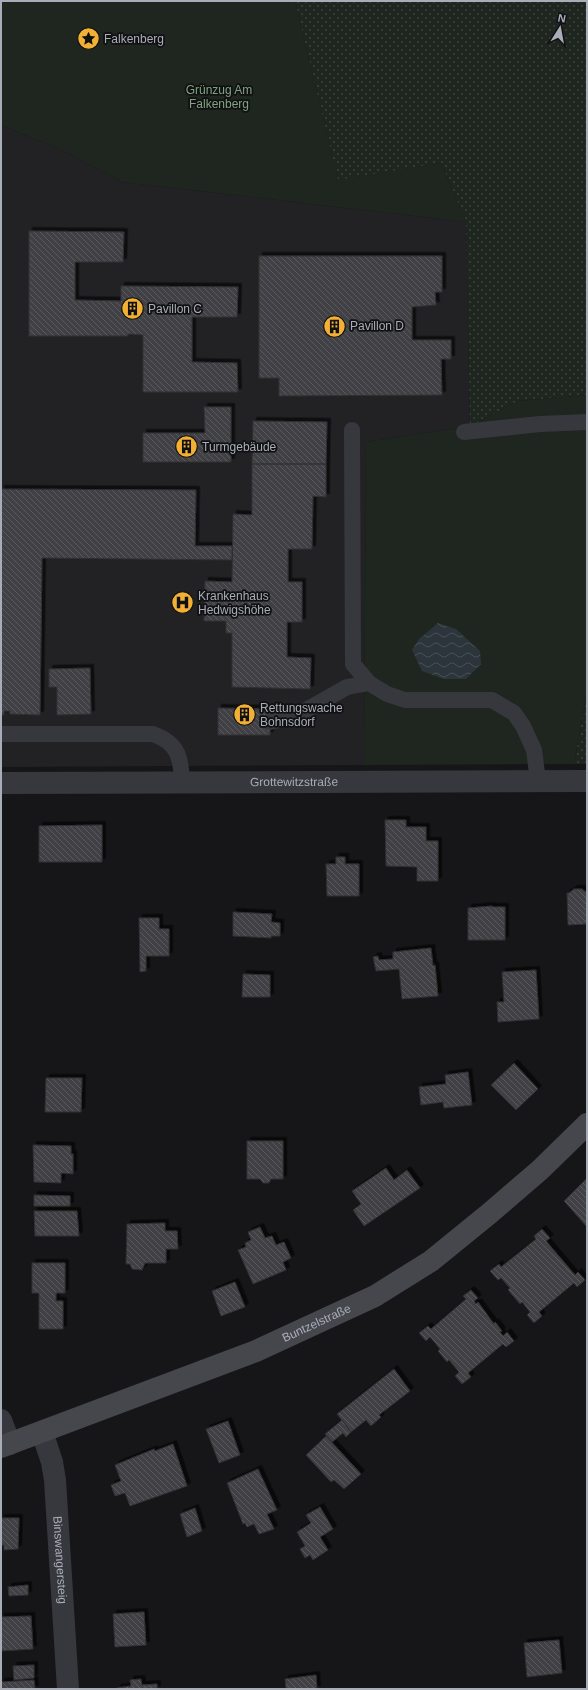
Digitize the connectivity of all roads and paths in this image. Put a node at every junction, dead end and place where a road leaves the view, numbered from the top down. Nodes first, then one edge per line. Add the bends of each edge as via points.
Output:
1 (587, 422) edge
2 (352, 430) dead end
3 (464, 432) dead end
4 (369, 683) junction
5 (270, 722) dead end
6 (1, 734) edge
7 (538, 781) junction
8 (587, 781) edge
9 (182, 782) junction
10 (1, 783) edge
11 (587, 1124) edge
12 (1, 1420) edge
13 (42, 1432) junction
14 (6, 1446) edge
15 (68, 1689) edge

1 - 3 lane
2 - 4 lane via 353,664
4 - 5 lane via 347,686 294,717
4 - 7 lane via 387,694 405,700 492,700 514,713 523,726 534,750
6 - 9 lane via 153,734 166,739 177,753 182,768
7 - 8 street, Grottewitzstraße
7 - 9 street, Grottewitzstraße
9 - 10 street, Grottewitzstraße
11 - 13 street, Buntzelstraße via 540,1170 443,1252 375,1296 256,1351
12 - 14 street
13 - 14 street, Buntzelstraße
13 - 15 street, Binswangersteig via 55,1480

